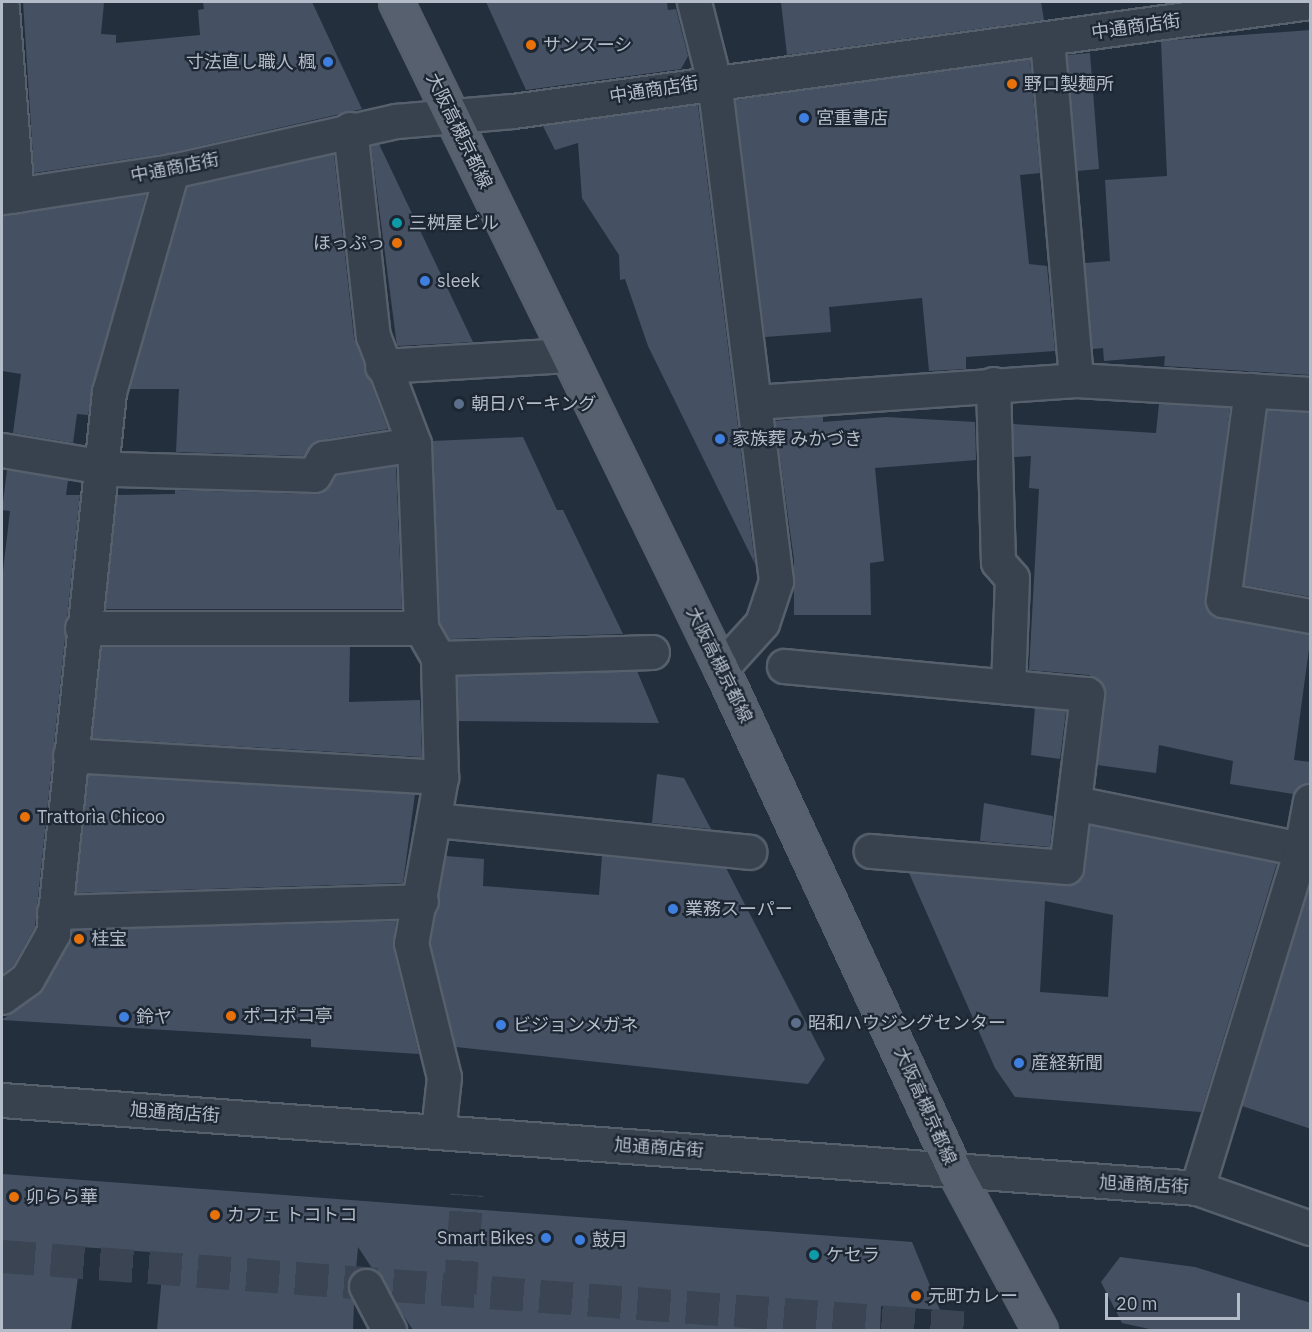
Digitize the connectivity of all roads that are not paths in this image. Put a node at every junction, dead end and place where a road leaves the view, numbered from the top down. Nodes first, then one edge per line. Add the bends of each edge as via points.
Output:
1 (396, 2) edge
2 (694, 2) edge
3 (1311, 2) edge
4 (2, 9) edge
5 (1047, 40) junction
6 (714, 81) junction
7 (452, 116) junction
8 (350, 129) junction
9 (172, 171) junction
10 (9, 196) edge
11 (568, 355) junction
12 (382, 366) junction
13 (1076, 380) junction
14 (993, 384) junction
15 (1251, 390) junction
16 (1311, 394) edge
17 (755, 402) junction
18 (414, 444) junction
19 (2, 450) edge
20 (99, 462) junction
21 (1311, 616) edge
22 (82, 628) junction
23 (421, 628) junction
24 (652, 651) dead end
25 (438, 658) junction
26 (784, 666) dead end
27 (721, 668) junction
28 (1008, 687) junction
29 (70, 755) junction
30 (441, 777) junction
31 (1311, 801) edge
32 (1075, 803) junction
33 (436, 820) junction
34 (1302, 849) junction
35 (871, 851) dead end
36 (749, 852) dead end
37 (421, 901) junction
38 (54, 912) junction
39 (2, 997) edge
40 (2, 1100) edge
41 (438, 1131) junction
42 (955, 1172) junction
43 (1197, 1188) junction
44 (1311, 1228) edge
45 (366, 1286) dead end
46 (389, 1330) edge
47 (1040, 1330) edge

1 - 7 main road, 大阪高槻京都線
2 - 6 street
3 - 5 street, 中通商店街
4 - 10 street
5 - 6 street, 中通商店街
5 - 13 street
6 - 7 street, 中通商店街
6 - 17 street
7 - 8 street, 中通商店街
7 - 11 main road, 大阪高槻京都線
8 - 9 street, 中通商店街
8 - 12 street via 373,336
9 - 10 street, 中通商店街
9 - 20 street via 109,392
11 - 12 street
11 - 27 main road, 大阪高槻京都線
12 - 18 street
13 - 14 street
13 - 15 street
14 - 17 street
14 - 28 street via 998,562 1012,578
15 - 16 street
15 - 21 street via 1223,600
17 - 27 street via 776,581 762,623
18 - 20 street via 324,458 314,475 116,469
18 - 23 street
19 - 20 street
20 - 22 street
22 - 23 street
22 - 29 street
23 - 25 street
24 - 25 street
25 - 30 street
26 - 28 street
27 - 42 main road, 大阪高槻京都線
28 - 32 street via 1087,694
29 - 30 street
29 - 38 street
30 - 33 street
31 - 34 street
32 - 34 street
32 - 35 street via 1066,867
33 - 36 street
33 - 37 street
34 - 43 street
37 - 38 street
37 - 41 street via 411,944 444,1077
38 - 39 street via 53,933 27,979
40 - 41 street, 旭通商店街
41 - 42 street, 旭通商店街
42 - 43 street, 旭通商店街
42 - 47 main road, 大阪高槻京都線
43 - 44 street, 旭通商店街
45 - 46 street

